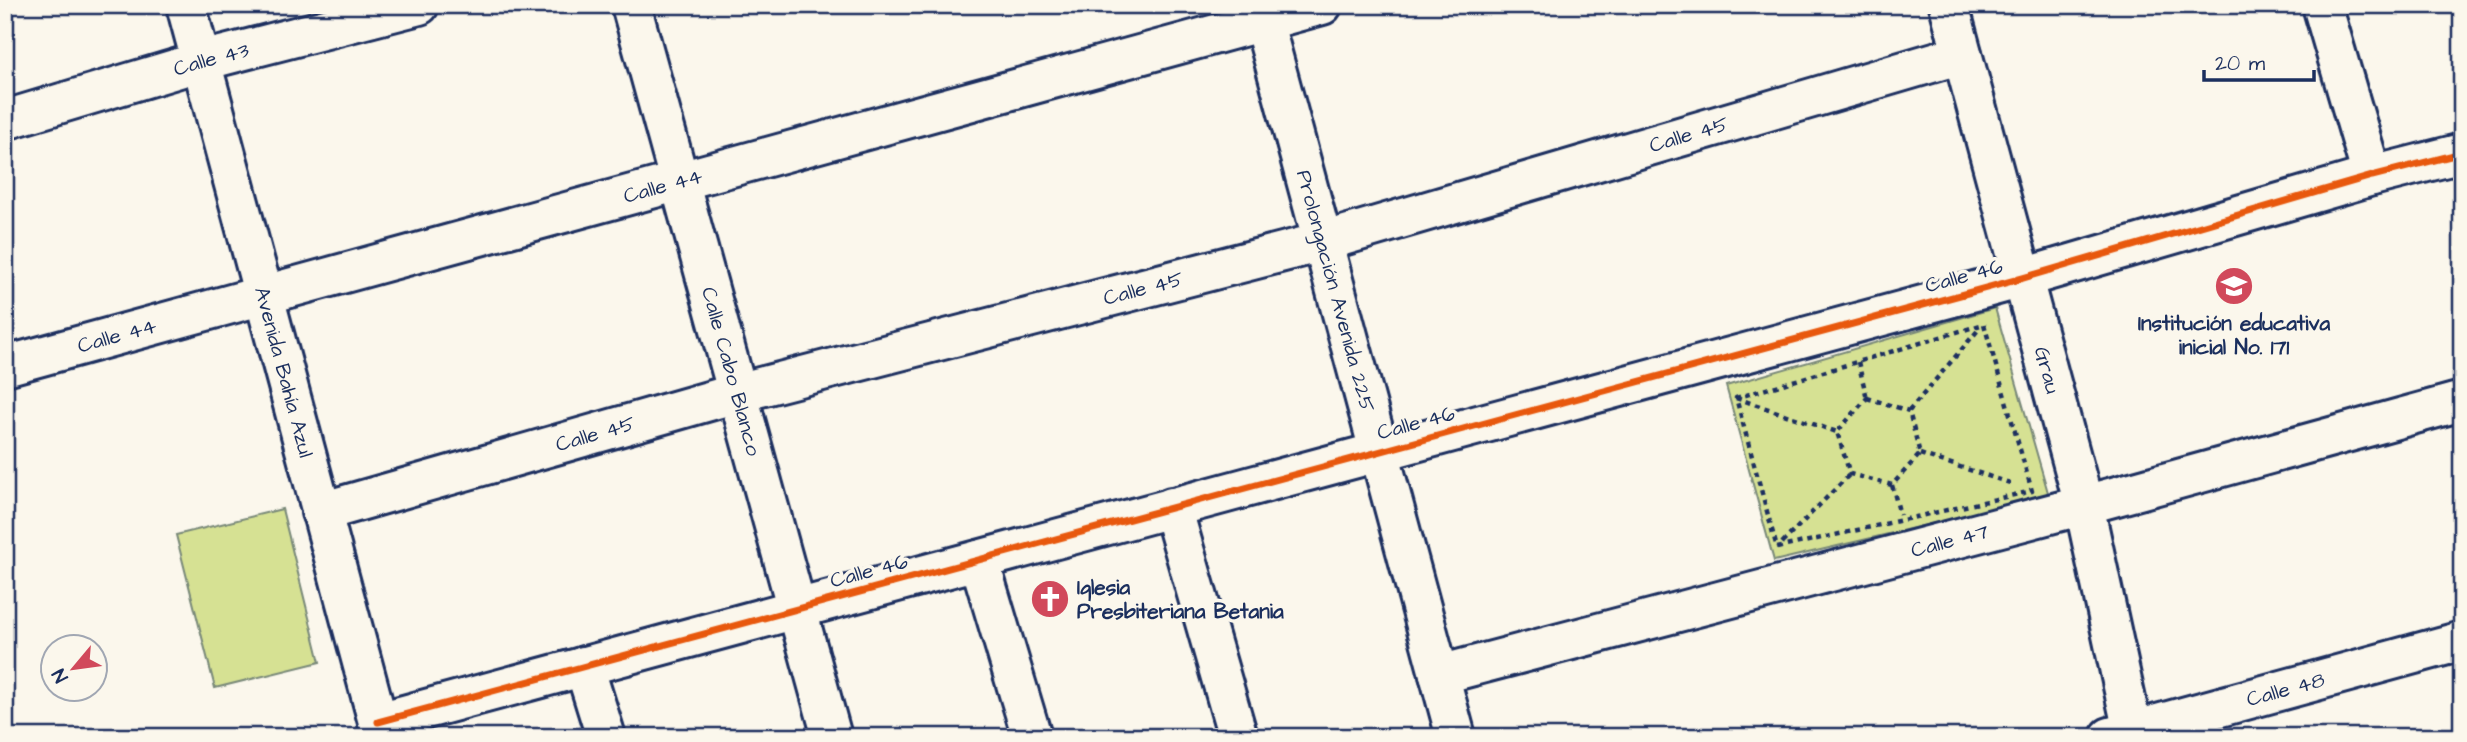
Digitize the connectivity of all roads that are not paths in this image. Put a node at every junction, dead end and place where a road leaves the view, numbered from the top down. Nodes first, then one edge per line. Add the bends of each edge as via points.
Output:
1 (186, 5) edge
2 (419, 5) edge
3 (631, 5) edge
4 (1322, 5) edge
5 (1949, 5) edge
6 (2322, 5) edge
7 (1261, 13) edge
8 (1962, 54) junction
9 (202, 61) junction
10 (5, 120) edge
11 (2462, 153) edge
12 (2372, 176) junction
13 (679, 182) junction
14 (1322, 242) junction
15 (2009, 281) junction
16 (263, 297) junction
17 (5, 366) edge
18 (737, 393) junction
19 (2462, 401) edge
20 (1379, 452) junction
21 (2059, 502) junction
22 (1172, 507) junction
23 (321, 512) junction
24 (979, 560) junction
25 (796, 609) junction
26 (2462, 641) edge
27 (584, 666) junction
28 (1439, 675) junction
29 (380, 729) edge
30 (2126, 735) edge
31 (606, 737) edge
32 (832, 737) edge
33 (1031, 737) edge
34 (1238, 737) edge
35 (1455, 737) edge

1 - 9 street, Avenida Bahía Azul
2 - 9 street, Calle 43
3 - 13 street, Calle Cabo Blanco
4 - 7 street, Calle 44
5 - 8 street, Grau
6 - 12 street
7 - 13 street, Calle 44
7 - 14 street, Prolongación Avenida 225
8 - 14 street, Calle 45
8 - 15 street, Grau
9 - 10 street, Calle 43
9 - 16 street, Avenida Bahía Azul
11 - 12 street, Calle 46
12 - 15 street, Calle 46
13 - 16 street, Calle 44
13 - 18 street, Calle Cabo Blanco
14 - 18 street, Calle 45
14 - 20 street, Prolongación Avenida 225
15 - 20 street, Calle 46
15 - 21 street, Grau
16 - 17 street, Calle 44
16 - 23 street, Avenida Bahía Azul
18 - 23 street, Calle 45
18 - 25 street, Calle Cabo Blanco
19 - 21 street, Calle 47
20 - 22 street, Calle 46
20 - 28 street, Prolongación Avenida 225
21 - 28 street, Calle 47
21 - 30 street, Grau
22 - 24 street, Calle 46
22 - 34 street
23 - 29 street, Avenida Bahía Azul
24 - 25 street, Calle 46
24 - 33 street
25 - 27 street, Calle 46
25 - 32 street, Calle Cabo Blanco
26 - 30 street, Calle 48
27 - 29 street, Calle 46
27 - 31 street
28 - 35 street, Prolongación Avenida 225

